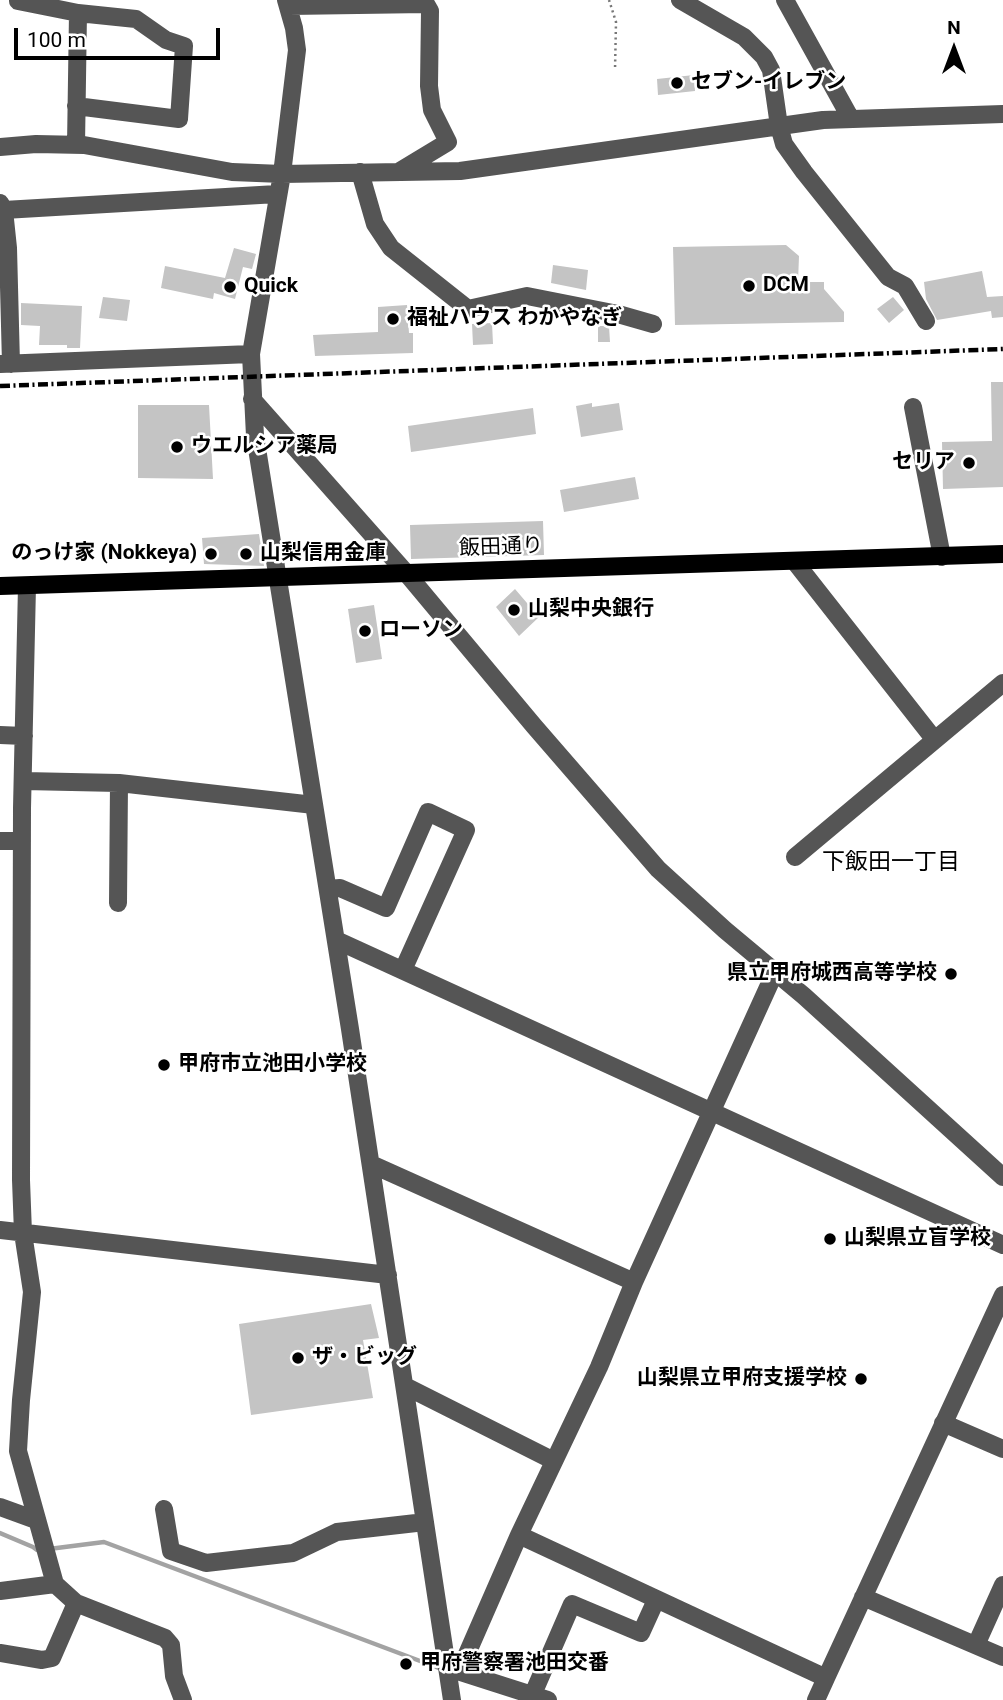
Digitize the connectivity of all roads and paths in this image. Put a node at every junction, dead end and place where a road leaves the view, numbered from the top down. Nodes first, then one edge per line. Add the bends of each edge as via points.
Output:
1 (609, 0) edge
2 (680, 0) edge
3 (785, 0) edge
4 (18, 1) edge
5 (287, 3) edge
6 (78, 13) junction
7 (615, 70) dead end
8 (76, 106) junction
9 (1003, 114) edge
10 (851, 119) junction
11 (779, 126) junction
12 (76, 145) junction
13 (0, 147) edge
14 (360, 172) junction
15 (398, 172) junction
16 (282, 174) junction
17 (277, 194) junction
18 (2, 214) edge
19 (926, 321) dead end
20 (653, 324) dead end
21 (251, 354) junction
22 (6, 364) edge
23 (252, 399) junction
24 (913, 407) dead end
25 (1003, 554) edge
26 (942, 557) junction
27 (795, 562) junction
28 (407, 574) junction
29 (278, 576) junction
30 (0, 586) edge
31 (27, 586) junction
32 (1003, 683) edge
33 (0, 735) edge
34 (24, 736) junction
35 (934, 739) junction
36 (24, 781) junction
37 (119, 783) junction
38 (314, 805) junction
39 (0, 841) edge
40 (22, 841) junction
41 (795, 857) dead end
42 (328, 889) junction
43 (118, 903) dead end
44 (336, 940) junction
45 (403, 970) junction
46 (775, 972) junction
47 (711, 1110) junction
48 (371, 1164) junction
49 (1003, 1177) edge
50 (0, 1230) edge
51 (23, 1233) junction
52 (1003, 1245) edge
53 (388, 1275) junction
54 (634, 1282) junction
55 (1003, 1295) edge
56 (405, 1386) junction
57 (943, 1423) junction
58 (1003, 1449) edge
59 (554, 1461) junction
60 (0, 1507) edge
61 (164, 1509) dead end
62 (36, 1520) junction
63 (425, 1522) junction
64 (519, 1535) junction
65 (55, 1584) junction
66 (1003, 1585) edge
67 (0, 1591) edge
68 (863, 1597) junction
69 (656, 1600) junction
70 (76, 1602) junction
71 (976, 1644) junction
72 (0, 1653) edge
73 (1003, 1657) edge
74 (453, 1669) junction
75 (826, 1678) junction
76 (541, 1697) edge
77 (183, 1700) edge
78 (452, 1700) edge
79 (816, 1700) edge

1 - 7 path via 616,22
2 - 11 street via 744,37 764,57 771,70
3 - 10 street
4 - 6 street
5 - 15 street via 426,4 430,10 432,110 448,142
5 - 16 street via 297,50
6 - 8 street
6 - 8 street via 136,19 166,40 184,46 179,119
8 - 12 street
9 - 10 street
10 - 11 street
11 - 15 street via 460,171
11 - 19 street via 784,144 804,172 888,277 905,286
12 - 13 street
12 - 16 street via 232,172
14 - 15 street
14 - 16 street
14 - 20 street via 375,225 391,248 468,309 527,296
16 - 17 street
17 - 18 street
17 - 21 street
18 - 22 street via 8,248
21 - 22 street
21 - 23 street
23 - 28 street
23 - 29 street
24 - 26 street
25 - 26 main road, 飯田通り
26 - 27 main road, 飯田通り
27 - 28 main road, 飯田通り
27 - 35 street
28 - 29 main road, 飯田通り
28 - 46 street via 658,869
29 - 31 main road, 飯田通り
29 - 38 street
30 - 31 main road, 飯田通り
31 - 34 street
32 - 35 street
33 - 34 street
34 - 36 street
35 - 41 street
36 - 37 street
36 - 40 street
37 - 38 street
37 - 43 street
38 - 42 street
39 - 40 street
40 - 51 street
42 - 44 street
42 - 45 street via 340,888 386,908 428,812 466,830
44 - 45 street
44 - 48 street
45 - 47 street
46 - 47 street
46 - 49 street
47 - 52 street
47 - 54 street
48 - 53 street
48 - 54 street
50 - 51 street
51 - 53 street
51 - 62 street via 32,1292 18,1451
53 - 56 street
54 - 59 street
55 - 57 street
56 - 59 street
56 - 63 street
57 - 58 street
57 - 68 street
59 - 64 street
60 - 62 street
61 - 63 street via 171,1551 206,1563 293,1552 337,1531
62 - 65 street
63 - 74 street
64 - 69 street
64 - 74 street
65 - 67 street
65 - 70 street
66 - 71 street
68 - 71 street
68 - 75 street
69 - 75 street
69 - 76 street via 641,1633 572,1604
70 - 72 street via 52,1658
70 - 77 street via 165,1638 171,1645 174,1676
71 - 73 street
74 - 76 street
74 - 78 street
75 - 79 street

